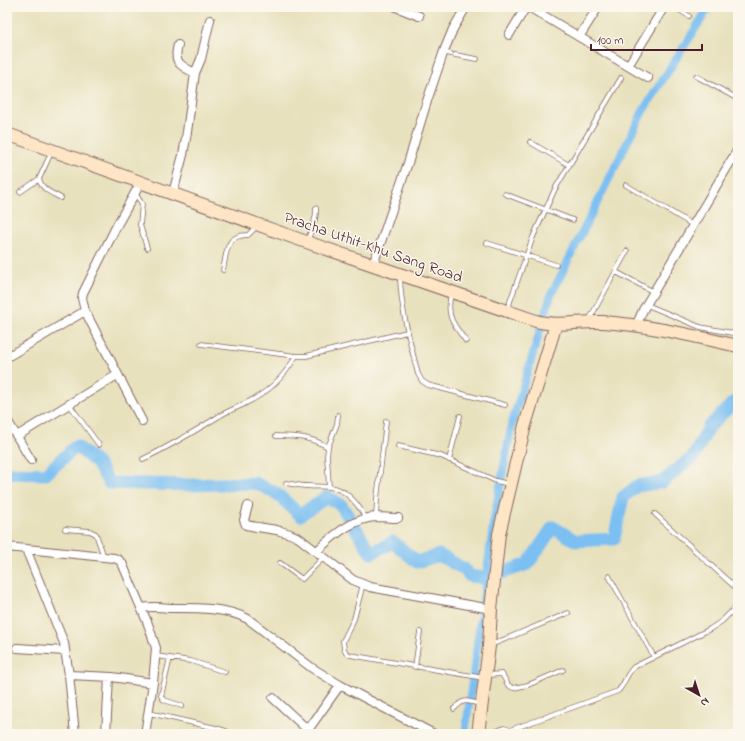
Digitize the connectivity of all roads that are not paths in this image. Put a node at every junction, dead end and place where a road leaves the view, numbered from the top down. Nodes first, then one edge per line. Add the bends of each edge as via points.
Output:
1 (396, 7) edge
2 (466, 7) edge
3 (529, 7) edge
4 (598, 7) edge
5 (664, 7) edge
6 (674, 7) edge
7 (419, 16) dead end
8 (689, 16) dead end
9 (210, 20) dead end
10 (509, 35) dead end
11 (579, 37) junction
12 (178, 45) dead end
13 (450, 54) junction
14 (476, 59) dead end
15 (628, 66) junction
16 (195, 73) junction
17 (696, 76) dead end
18 (621, 78) dead end
19 (648, 78) dead end
20 (738, 99) edge
21 (7, 134) edge
22 (530, 142) dead end
23 (738, 149) edge
24 (52, 150) junction
25 (569, 165) junction
26 (39, 179) junction
27 (141, 182) junction
28 (626, 185) dead end
29 (20, 192) dead end
30 (135, 193) junction
31 (173, 193) junction
32 (505, 194) dead end
33 (61, 198) dead end
34 (316, 208) dead end
35 (545, 210) junction
36 (573, 220) dead end
37 (258, 224) junction
38 (693, 225) junction
39 (307, 242) junction
40 (487, 243) dead end
41 (147, 248) dead end
42 (628, 251) dead end
43 (527, 256) junction
44 (372, 265) junction
45 (556, 265) dead end
46 (223, 270) dead end
47 (616, 272) junction
48 (400, 274) junction
49 (451, 292) junction
50 (654, 292) junction
51 (647, 305) junction
52 (85, 311) junction
53 (507, 311) junction
54 (588, 322) junction
55 (546, 323) junction
56 (636, 326) junction
57 (407, 332) junction
58 (738, 334) edge
59 (466, 340) dead end
60 (201, 344) dead end
61 (738, 346) edge
62 (296, 356) junction
63 (7, 357) edge
64 (117, 375) junction
65 (69, 404) junction
66 (506, 405) dead end
67 (338, 415) dead end
68 (460, 416) dead end
69 (7, 420) edge
70 (142, 421) dead end
71 (386, 421) dead end
72 (17, 436) junction
73 (276, 436) dead end
74 (98, 445) dead end
75 (398, 446) dead end
76 (328, 448) junction
77 (144, 459) dead end
78 (31, 460) dead end
79 (449, 460) junction
80 (286, 482) dead end
81 (508, 484) junction
82 (329, 487) junction
83 (248, 506) dead end
84 (655, 514) dead end
85 (376, 517) junction
86 (398, 518) dead end
87 (366, 519) junction
88 (65, 529) dead end
89 (7, 547) edge
90 (26, 549) junction
91 (317, 551) junction
92 (104, 557) junction
93 (324, 557) junction
94 (280, 564) dead end
95 (609, 576) dead end
96 (362, 584) junction
97 (738, 590) edge
98 (738, 605) edge
99 (142, 608) junction
100 (490, 609) junction
101 (568, 613) dead end
102 (420, 632) dead end
103 (489, 646) junction
104 (17, 648) dead end
105 (66, 651) junction
106 (156, 656) junction
107 (654, 657) junction
108 (170, 658) junction
109 (415, 666) junction
110 (563, 670) dead end
111 (225, 672) dead end
112 (69, 675) junction
113 (109, 677) junction
114 (483, 677) junction
115 (153, 683) junction
116 (340, 685) junction
117 (273, 698) dead end
118 (478, 704) junction
119 (182, 706) dead end
120 (454, 709) dead end
121 (149, 712) junction
122 (510, 730) junction
123 (306, 732) edge
124 (75, 734) edge
125 (106, 734) edge
126 (145, 734) edge
127 (228, 734) edge
128 (434, 734) edge
129 (478, 734) edge
130 (489, 734) edge
131 (505, 734) edge

1 - 7 street
2 - 13 street via 453,28
3 - 10 street
3 - 11 street
4 - 11 street
5 - 15 street
6 - 8 lane
9 - 16 street
11 - 15 street
12 - 16 street via 176,58 179,63
13 - 14 lane
13 - 44 street via 427,101
15 - 19 street
16 - 31 street via 184,147
17 - 20 lane
18 - 25 lane
21 - 24 main road, Pracha Uthit-Khu Sang Road
22 - 25 lane
23 - 38 street
24 - 26 lane
24 - 27 main road, Pracha Uthit-Khu Sang Road
25 - 35 lane
26 - 29 lane
26 - 33 lane via 46,190
27 - 30 street
27 - 31 main road, Pracha Uthit-Khu Sang Road
28 - 38 lane
30 - 41 lane via 142,204 140,225
30 - 52 street via 83,292
31 - 37 main road, Pracha Uthit-Khu Sang Road
32 - 35 lane
34 - 39 lane via 317,213
35 - 36 lane
35 - 43 lane
37 - 39 main road, Pracha Uthit-Khu Sang Road
37 - 46 lane via 248,235 232,239
38 - 50 street
39 - 44 main road, Pracha Uthit-Khu Sang Road
40 - 43 lane
42 - 47 lane
43 - 45 lane
43 - 53 lane
44 - 48 main road, Pracha Uthit-Khu Sang Road
47 - 50 lane
47 - 54 lane
48 - 49 main road, Pracha Uthit-Khu Sang Road
48 - 57 lane via 401,299
49 - 53 main road, Pracha Uthit-Khu Sang Road
49 - 59 lane via 450,318
50 - 51 street
51 - 56 street
51 - 58 lane via 700,327
52 - 63 street
52 - 64 street
53 - 55 main road, Pracha Uthit-Khu Sang Road
54 - 55 main road, Pracha Uthit-Khu Sang Road
54 - 56 main road, Pracha Uthit-Khu Sang Road
55 - 81 main road via 525,425
56 - 61 main road, Pracha Uthit-Khu Sang Road
57 - 62 lane via 306,356
57 - 66 lane via 422,381 428,385
60 - 62 lane
62 - 77 lane via 281,379 266,392
64 - 65 street
64 - 70 street
65 - 72 street
65 - 74 lane
67 - 76 lane
68 - 79 lane
69 - 72 street
71 - 85 lane
72 - 78 street
73 - 76 lane via 307,438
75 - 79 lane
76 - 82 lane
79 - 81 lane
80 - 82 lane
81 - 100 main road
82 - 87 lane via 350,497
83 - 91 street via 244,520 246,524 291,533
84 - 97 lane
85 - 86 street
85 - 87 street
87 - 91 street via 336,534
88 - 92 lane via 90,531 96,534
89 - 90 street
90 - 92 street
90 - 105 street
91 - 93 street
92 - 99 street via 114,558 122,563
93 - 94 lane via 302,579
93 - 96 street
95 - 107 lane
96 - 100 street
96 - 109 lane via 354,619 343,641 344,649 350,655
98 - 107 lane via 710,629
99 - 106 street via 156,648
99 - 116 street via 187,608 241,615 312,668
100 - 103 main road
101 - 103 lane
102 - 109 lane
103 - 114 main road
104 - 105 street
105 - 112 street
106 - 108 lane
106 - 115 street
107 - 122 lane via 634,667 618,690
108 - 111 lane via 191,660
108 - 119 lane via 161,696 164,700
109 - 114 lane
110 - 114 lane via 528,685 512,688 502,674
112 - 113 street
112 - 124 street
113 - 115 street
113 - 125 street
114 - 118 main road
115 - 121 street
116 - 123 street
116 - 128 street
117 - 123 street
118 - 120 lane via 462,702
118 - 129 main road
121 - 126 street
121 - 127 lane via 216,728
122 - 130 lane via 504,728
122 - 131 lane

